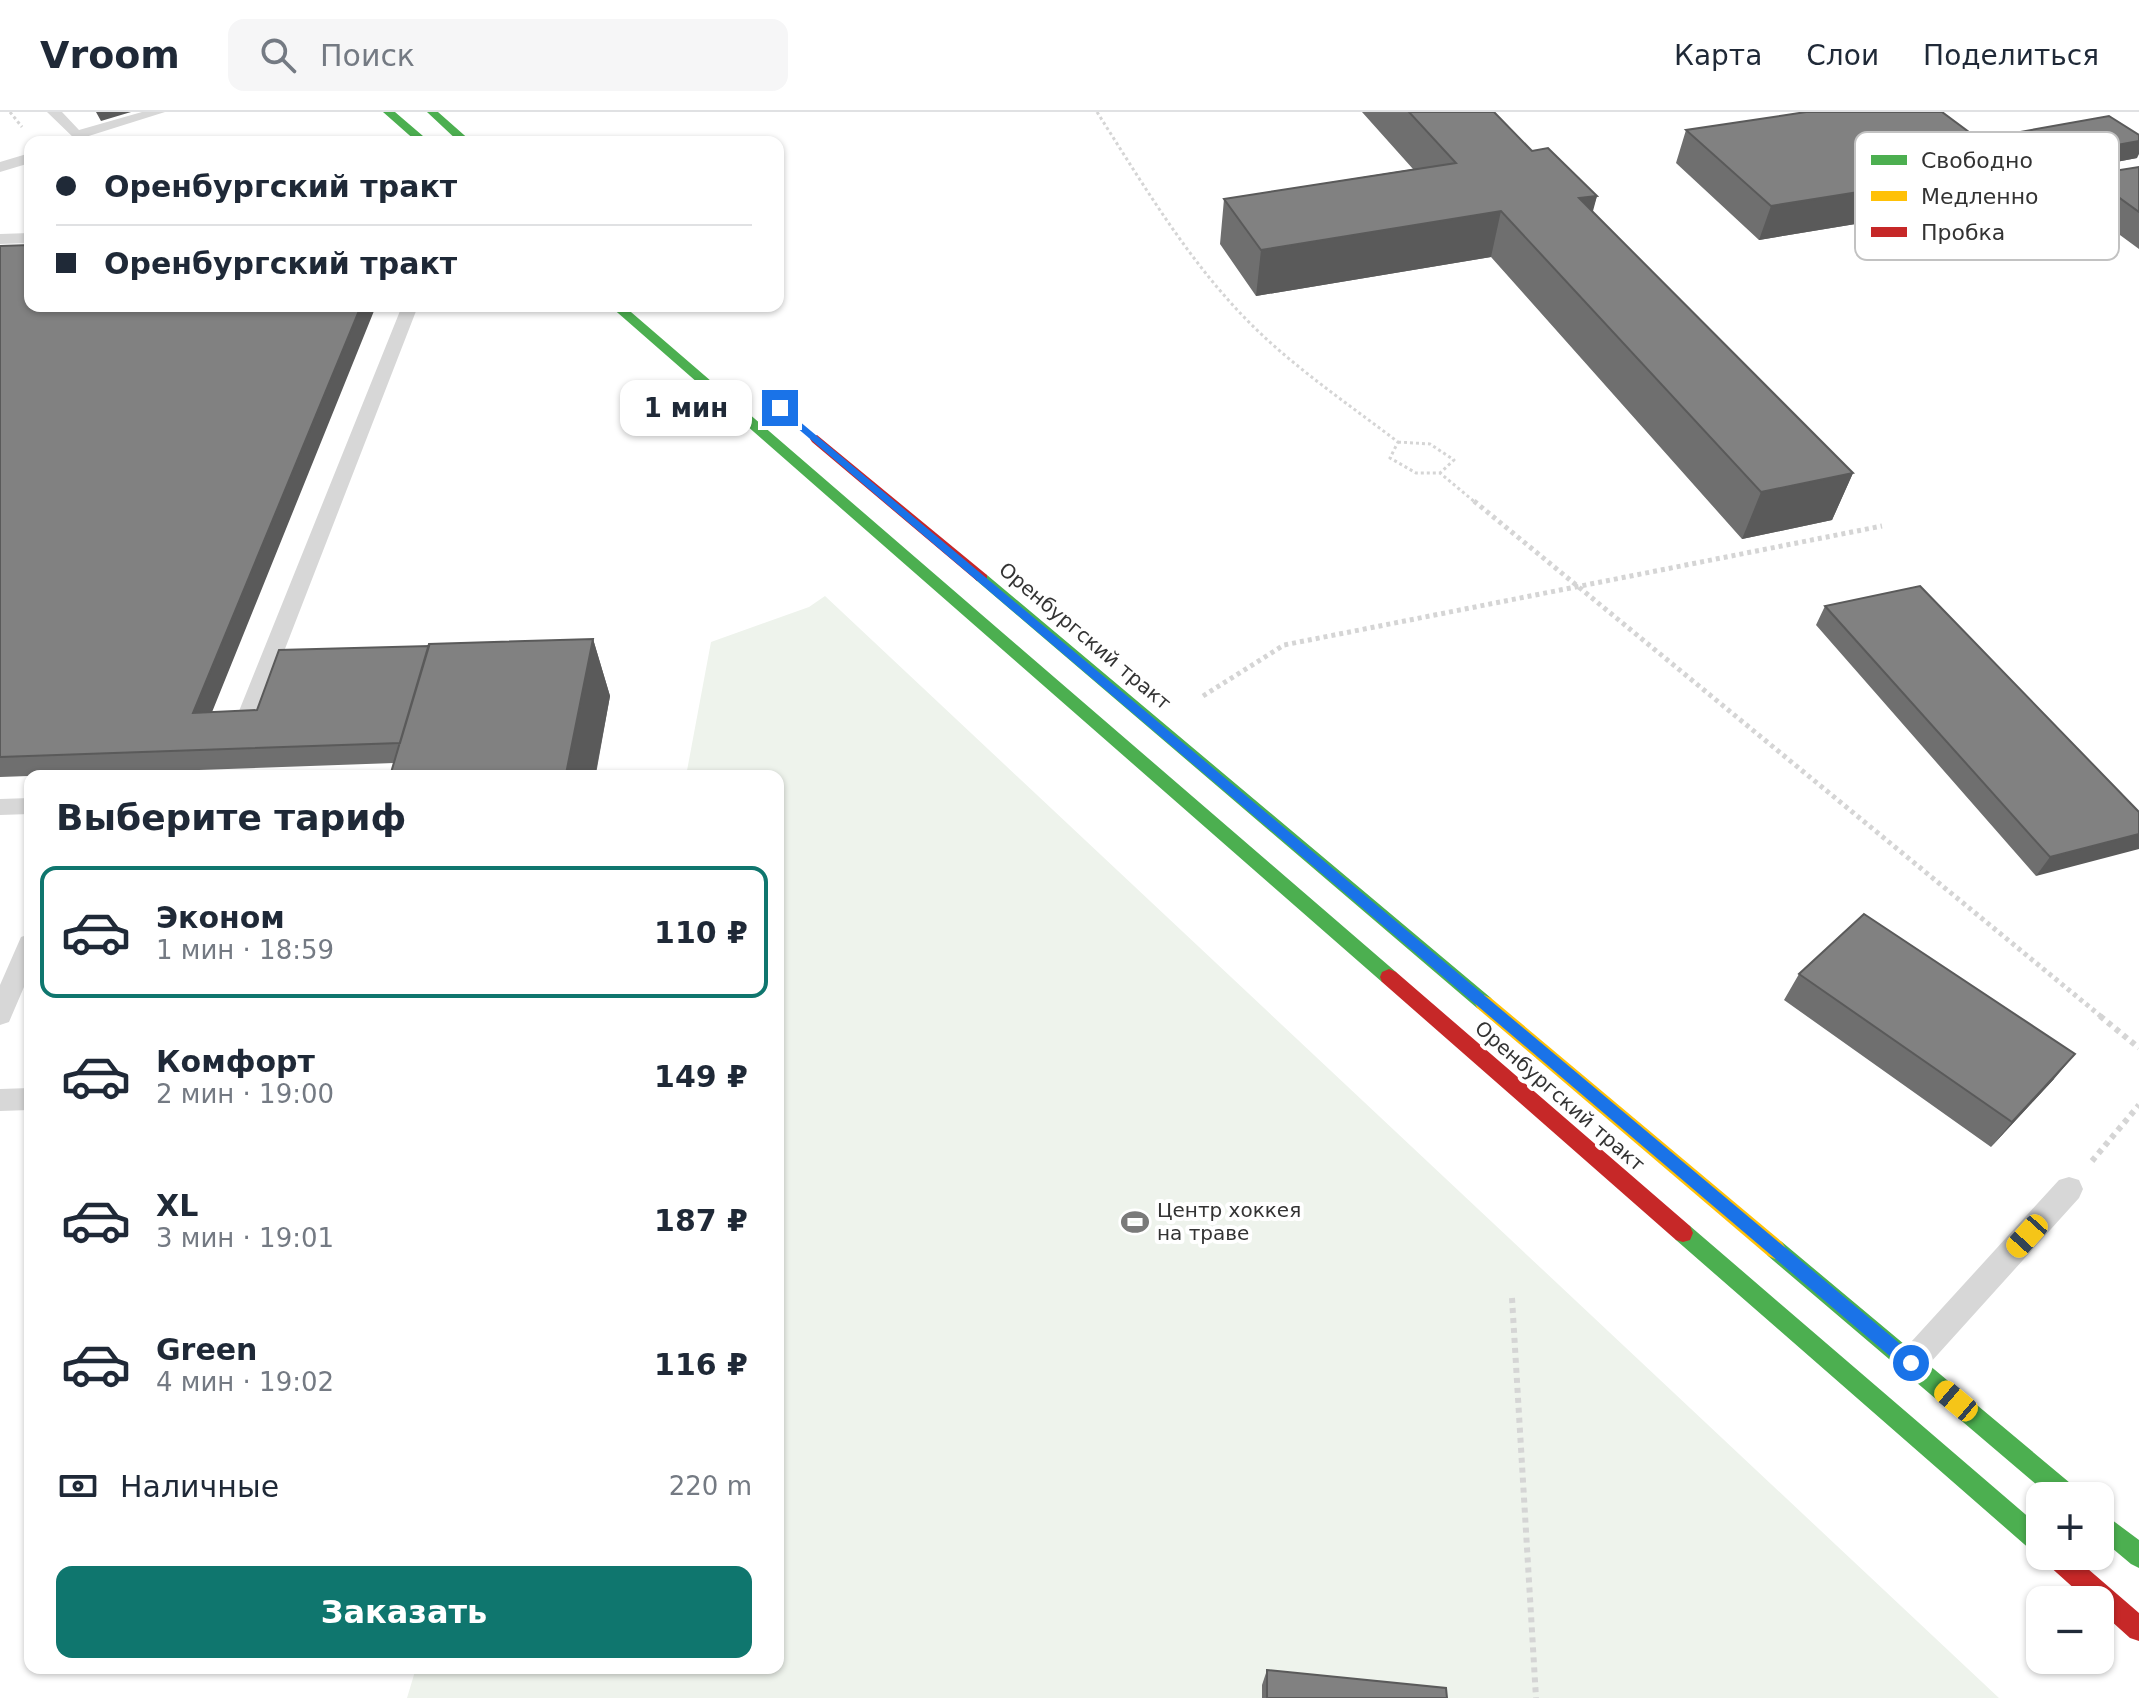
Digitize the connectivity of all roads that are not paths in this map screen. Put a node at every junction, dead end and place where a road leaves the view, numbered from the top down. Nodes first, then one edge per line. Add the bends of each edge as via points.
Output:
1 (54, 112) edge
2 (158, 112) edge
3 (388, 112) edge
4 (432, 112) edge
5 (417, 136) edge
6 (459, 136) edge
7 (24, 160) edge
8 (0, 167) edge
9 (24, 238) edge
10 (0, 239) edge
11 (408, 312) edge
12 (623, 312) edge
13 (805, 429) dead end
14 (246, 721) edge
15 (24, 806) edge
16 (0, 807) edge
17 (24, 958) edge
18 (0, 1015) edge
19 (24, 1099) edge
20 (0, 1100) edge
21 (2069, 1189) road end
22 (1911, 1363) junction
23 (2051, 1482) edge
24 (2026, 1531) edge
25 (2114, 1535) edge
26 (2139, 1556) edge
27 (2071, 1570) edge
28 (2139, 1629) edge

1 - 2 lane via 76,136
3 - 5 main road
4 - 6 main road
7 - 8 lane
9 - 10 lane
11 - 14 lane
12 - 24 main road, Оренбургский тракт
13 - 22 main road, Оренбургский тракт
15 - 16 lane
17 - 18 lane
19 - 20 lane
21 - 22 lane
22 - 23 main road, Оренбургский тракт
25 - 26 main road
27 - 28 main road

